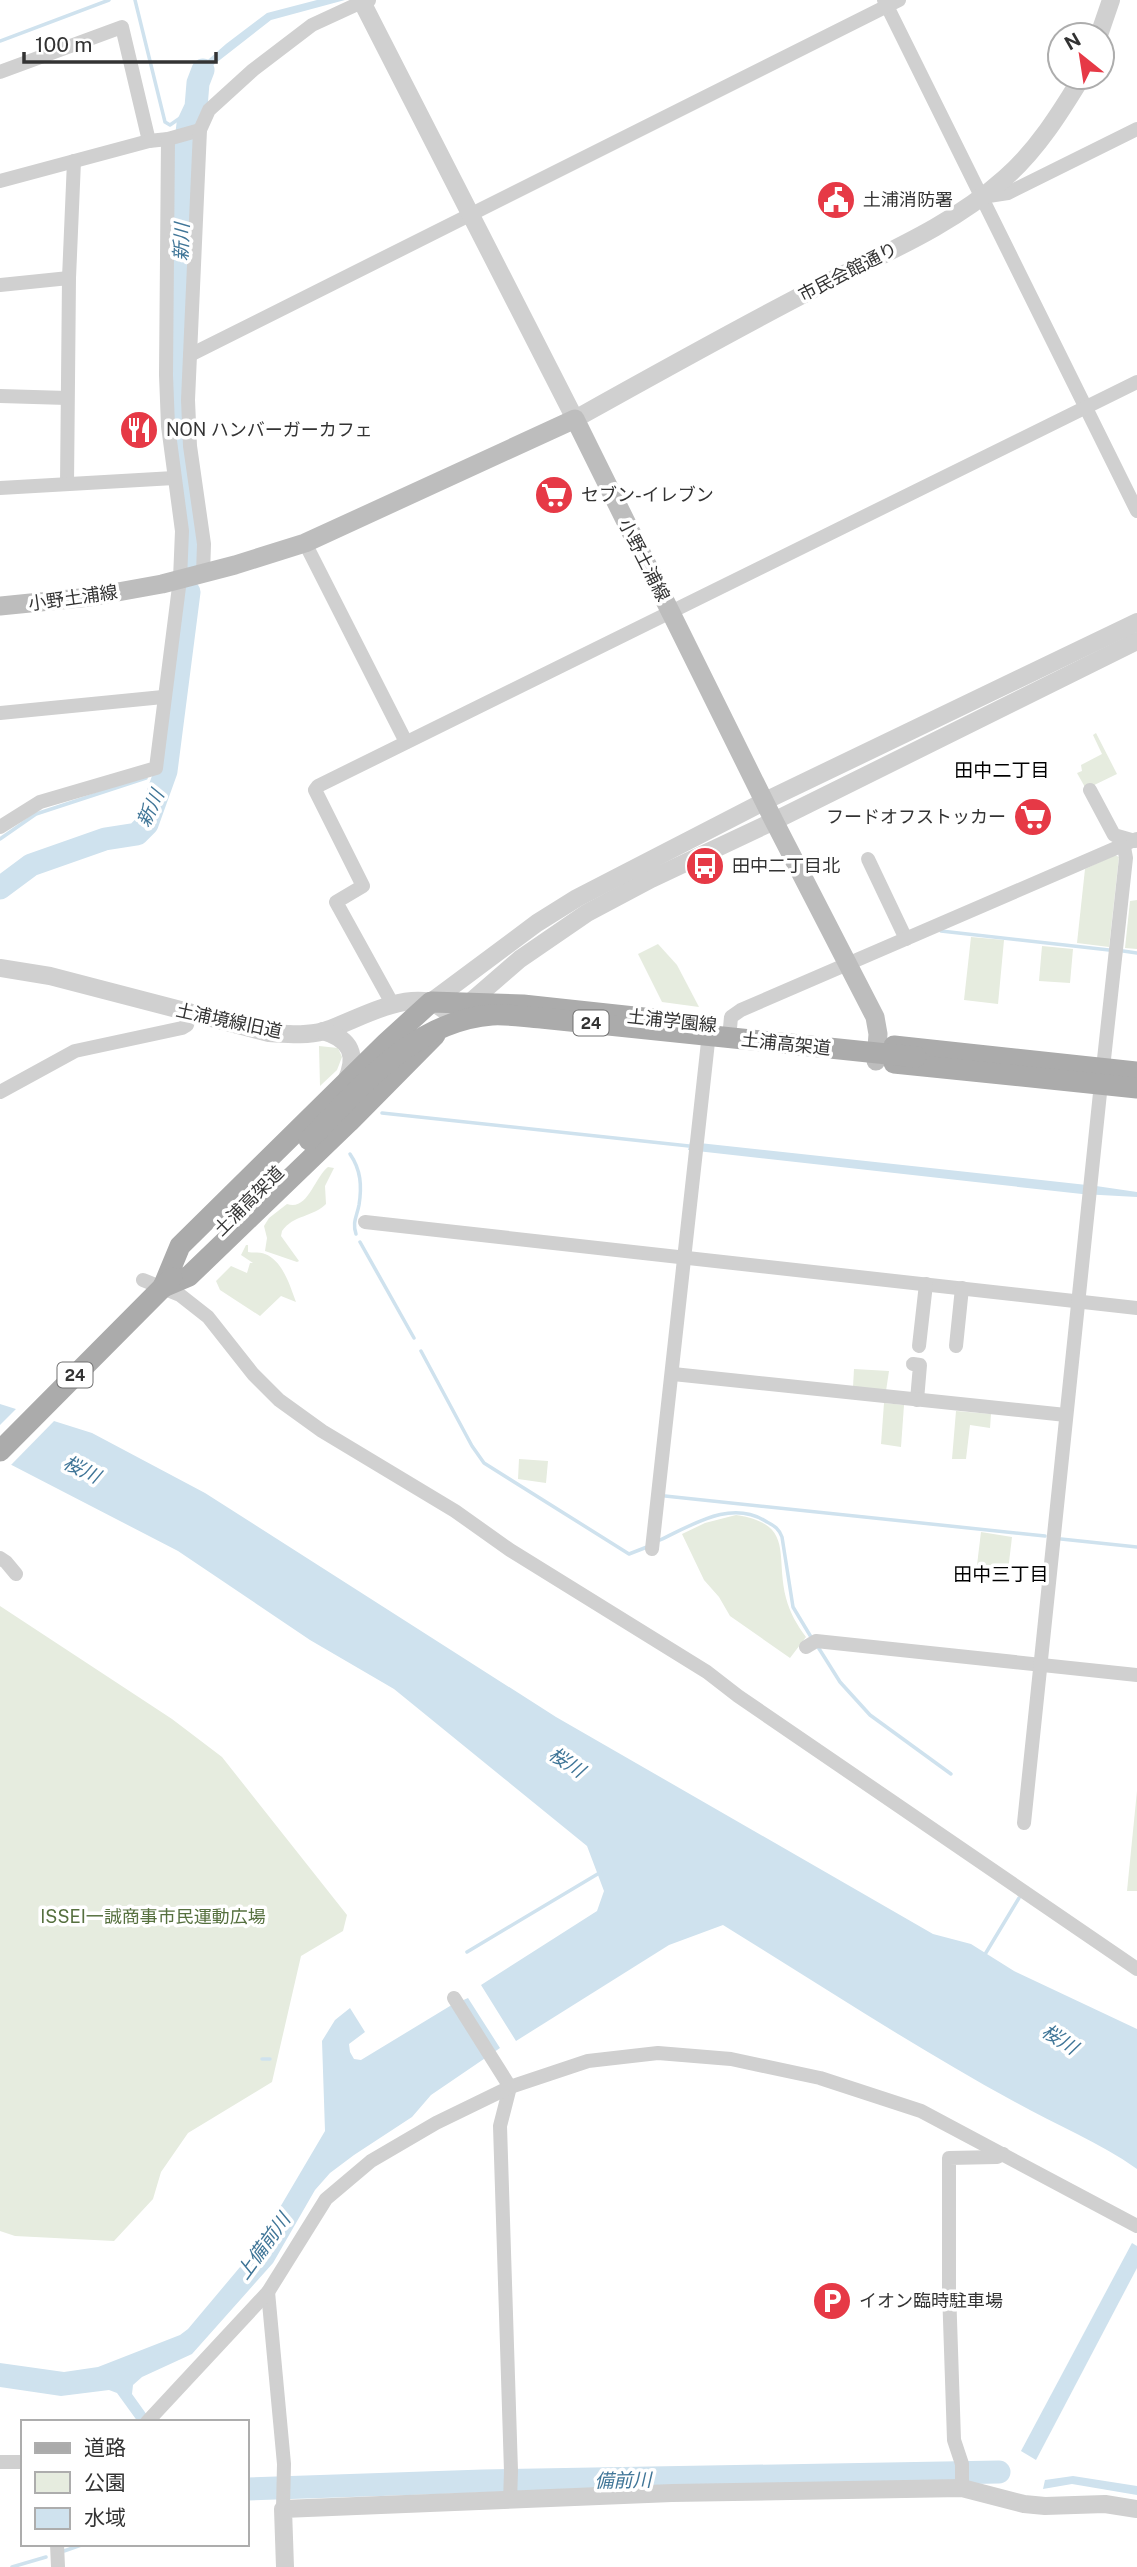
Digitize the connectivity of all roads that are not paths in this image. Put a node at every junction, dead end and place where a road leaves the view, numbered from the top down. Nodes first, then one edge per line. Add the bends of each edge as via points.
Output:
1 (1111, 0) edge
2 (364, 1) edge
3 (890, 2) edge
4 (1104, 21) edge
5 (0, 72) edge
6 (1073, 91) edge
7 (1137, 129) edge
8 (198, 131) junction
9 (173, 137) junction
10 (149, 141) junction
11 (74, 162) junction
12 (0, 181) edge
13 (982, 197) junction
14 (469, 215) junction
15 (69, 278) junction
16 (0, 285) edge
17 (190, 355) junction
18 (1137, 382) edge
19 (0, 396) edge
20 (67, 398) junction
21 (1086, 408) junction
22 (575, 419) junction
23 (174, 478) junction
24 (67, 484) junction
25 (0, 488) edge
26 (1137, 511) edge
27 (305, 543) junction
28 (202, 574) junction
29 (180, 579) junction
30 (0, 606) edge
31 (671, 612) junction
32 (1137, 622) edge
33 (1137, 641) edge
34 (163, 697) junction
35 (0, 713) edge
36 (406, 742) junction
37 (1090, 790) dead end
38 (765, 801) junction
39 (774, 821) junction
40 (0, 828) edge
41 (1132, 842) edge
42 (868, 859) dead end
43 (906, 939) junction
44 (849, 963) junction
45 (0, 968) edge
46 (431, 1002) junction
47 (470, 1002) junction
48 (393, 1005) junction
49 (190, 1013) junction
50 (453, 1017) junction
51 (730, 1028) junction
52 (323, 1031) junction
53 (708, 1042) junction
54 (877, 1053) junction
55 (1104, 1059) dead end
56 (1137, 1072) edge
57 (1137, 1080) edge
58 (346, 1081) junction
59 (1137, 1088) edge
60 (0, 1091) edge
61 (1100, 1093) dead end
62 (365, 1222) dead end
63 (684, 1256) junction
64 (926, 1284) junction
65 (962, 1288) junction
66 (152, 1289) junction
67 (1077, 1301) junction
68 (1137, 1308) edge
69 (919, 1346) dead end
70 (956, 1346) dead end
71 (913, 1364) dead end
72 (673, 1374) junction
73 (917, 1399) junction
74 (1066, 1415) junction
75 (0, 1451) edge
76 (652, 1549) dead end
77 (0, 1558) edge
78 (0, 1570) edge
79 (806, 1647) dead end
80 (1041, 1665) junction
81 (1137, 1675) edge
82 (1024, 1823) dead end
83 (1137, 1969) edge
84 (454, 1998) dead end
85 (510, 2087) junction
86 (1003, 2154) junction
87 (1135, 2225) edge
88 (268, 2292) junction
89 (150, 2420) edge
90 (0, 2462) edge
91 (21, 2462) edge
92 (962, 2477) junction
93 (511, 2494) junction
94 (282, 2503) junction
95 (1137, 2509) edge
96 (57, 2546) edge
97 (58, 2567) edge
98 (285, 2567) edge

1 - 4 street
2 - 8 street via 312,25 262,62 209,110
2 - 14 street
3 - 13 street
3 - 14 street
5 - 10 street via 122,27
6 - 13 street, 市民会館通り via 1041,140
7 - 13 street via 1008,192
8 - 9 street
8 - 17 street
9 - 10 street
9 - 23 street via 166,375
10 - 11 street
11 - 12 street
11 - 15 street
13 - 21 street
13 - 22 street, 市民会館通り via 938,226
14 - 17 street
14 - 22 street
15 - 16 street
15 - 20 street
17 - 28 street via 190,446 204,544
18 - 21 street
19 - 20 street
20 - 24 street
21 - 26 street
21 - 31 street
22 - 27 main road, 小野土浦線
22 - 31 main road, 小野土浦線
23 - 24 street
23 - 29 street via 182,531
24 - 25 street
27 - 28 main road, 小野土浦線
27 - 36 street
28 - 29 main road, 小野土浦線
29 - 30 main road, 小野土浦線 via 90,597
29 - 34 street
31 - 36 street
31 - 38 main road, 小野土浦線
32 - 38 street
33 - 39 street
34 - 35 street
34 - 40 street via 156,768 40,802
36 - 48 street via 315,790 363,886 336,902
37 - 41 street via 1114,835
38 - 39 main road, 小野土浦線
38 - 46 street via 577,898
39 - 44 main road, 小野土浦線
39 - 47 street via 587,913
41 - 43 street
41 - 55 street via 1126,858
42 - 43 street
43 - 44 street
44 - 51 street via 741,1010 731,1017
44 - 54 main road, 小野土浦線 via 875,1017
45 - 49 street, 土浦境線旧道 via 50,976
46 - 47 main road, 土浦学園線 / 24
46 - 48 street, 土浦境線旧道
46 - 50 street
46 - 58 main road, 24
47 - 50 street
47 - 51 main road, 土浦学園線 / 24
48 - 52 street, 土浦境線旧道
49 - 52 street, 土浦境線旧道 via 269,1033
49 - 60 street via 182,1028 75,1051
50 - 53 main road, 土浦学園線 / 24
50 - 66 main road, 24 via 189,1276
51 - 54 main road, 土浦学園線 / 24
52 - 58 street via 337,1035 350,1049 351,1070
53 - 54 main road, 土浦学園線 / 24
53 - 63 street
54 - 56 main road, 土浦学園線 / 24
54 - 59 main road, 土浦学園線 / 24
57 - 66 main road, 土浦高架道 / 24, bridge via 495,1015 450,1023 407,1046
58 - 66 main road, 24 via 180,1247
61 - 67 street
62 - 63 street
63 - 64 street
63 - 72 street
64 - 65 street
64 - 69 street
65 - 67 street
65 - 70 street
66 - 75 main road, 24
66 - 83 street via 180,1294 208,1317 253,1374 311,1423 707,1672
67 - 68 street
67 - 74 street
71 - 73 street via 920,1365
72 - 73 street
72 - 76 street
73 - 74 street
74 - 80 street
77 - 78 street via 16,1574
79 - 80 street via 816,1641
80 - 81 street
80 - 82 street
84 - 85 street
85 - 86 street via 588,2061 658,2053 731,2059 820,2078 921,2110
85 - 88 street via 371,2161 326,2199
85 - 93 street via 500,2126
86 - 87 street
86 - 92 street via 949,2158 954,2440
88 - 89 street
88 - 94 street via 284,2464
90 - 91 street
92 - 93 street via 672,2493
92 - 95 street via 1024,2504 1105,2504
93 - 94 street
94 - 98 street
96 - 97 street

